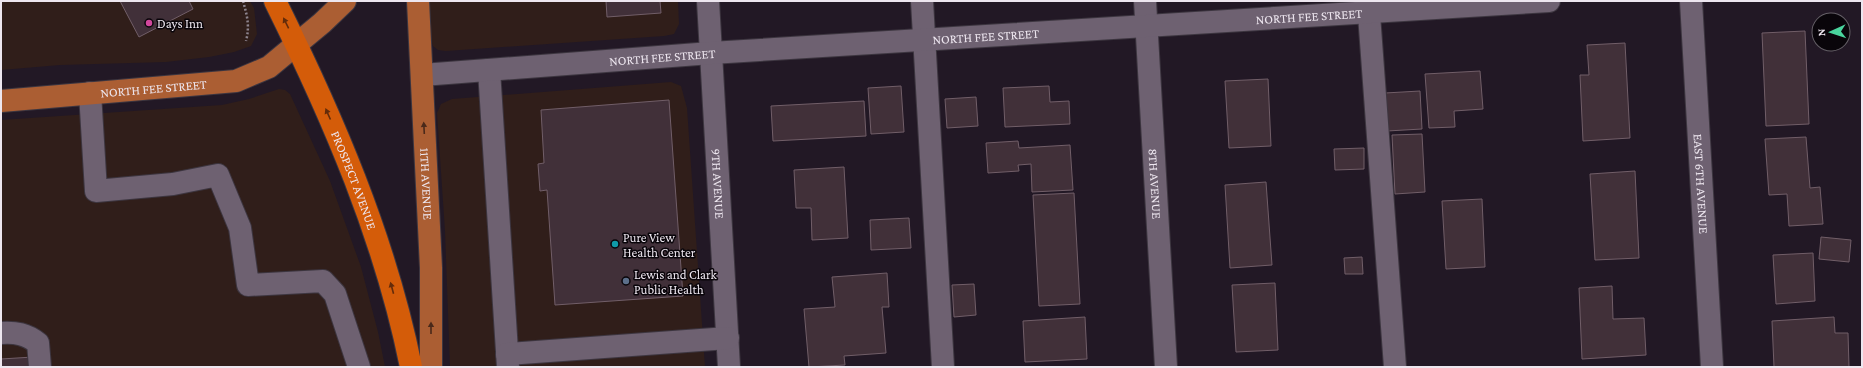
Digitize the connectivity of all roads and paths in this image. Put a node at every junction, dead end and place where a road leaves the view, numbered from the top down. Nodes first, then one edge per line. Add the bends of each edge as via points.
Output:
1 (243, 1) edge
2 (275, 1) edge
3 (345, 1) edge
4 (418, 1) edge
5 (708, 1) edge
6 (922, 1) edge
7 (1145, 1) edge
8 (1549, 1) edge
9 (1691, 1) edge
10 (1369, 7) edge
11 (1146, 27) junction
12 (246, 40) dead end
13 (925, 40) junction
14 (296, 45) junction
15 (711, 53) junction
16 (489, 70) junction
17 (422, 75) junction
18 (90, 93) junction
19 (1, 101) edge
20 (1, 333) edge
21 (728, 338) junction
22 (507, 360) edge
23 (40, 367) edge
24 (359, 367) edge
25 (411, 367) edge
26 (431, 367) edge
27 (729, 367) edge
28 (943, 367) edge
29 (1166, 367) edge
30 (1395, 367) edge
31 (1712, 367) edge

1 - 12 path via 249,29
14 -> 2 highway, PROSPECT AVENUE
3 - 14 main road
4 - 17 main road, 11TH AVENUE
5 - 15 street, 9TH AVENUE
6 - 13 street
7 - 11 street, 8TH AVENUE
8 - 10 street, NORTH FEE STREET
9 - 31 street, EAST 6TH AVENUE
10 - 11 street, NORTH FEE STREET
10 - 30 street
11 - 13 street, NORTH FEE STREET
11 - 29 street, 8TH AVENUE
13 - 15 street, NORTH FEE STREET
13 - 28 street
14 - 18 main road, NORTH FEE STREET via 269,67 236,81
25 -> 14 highway, PROSPECT AVENUE via 392,285 364,202
15 - 16 street, NORTH FEE STREET
15 - 21 street, 9TH AVENUE
16 - 17 street, NORTH FEE STREET
16 - 22 street
26 -> 17 main road, 11TH AVENUE via 431,268
18 - 19 main road, NORTH FEE STREET
18 - 24 street via 96,190 173,184 218,175 240,228 248,285 323,281 335,294
20 - 23 street via 13,332 28,336 38,344
21 - 22 street
21 - 27 street, 9TH AVENUE

